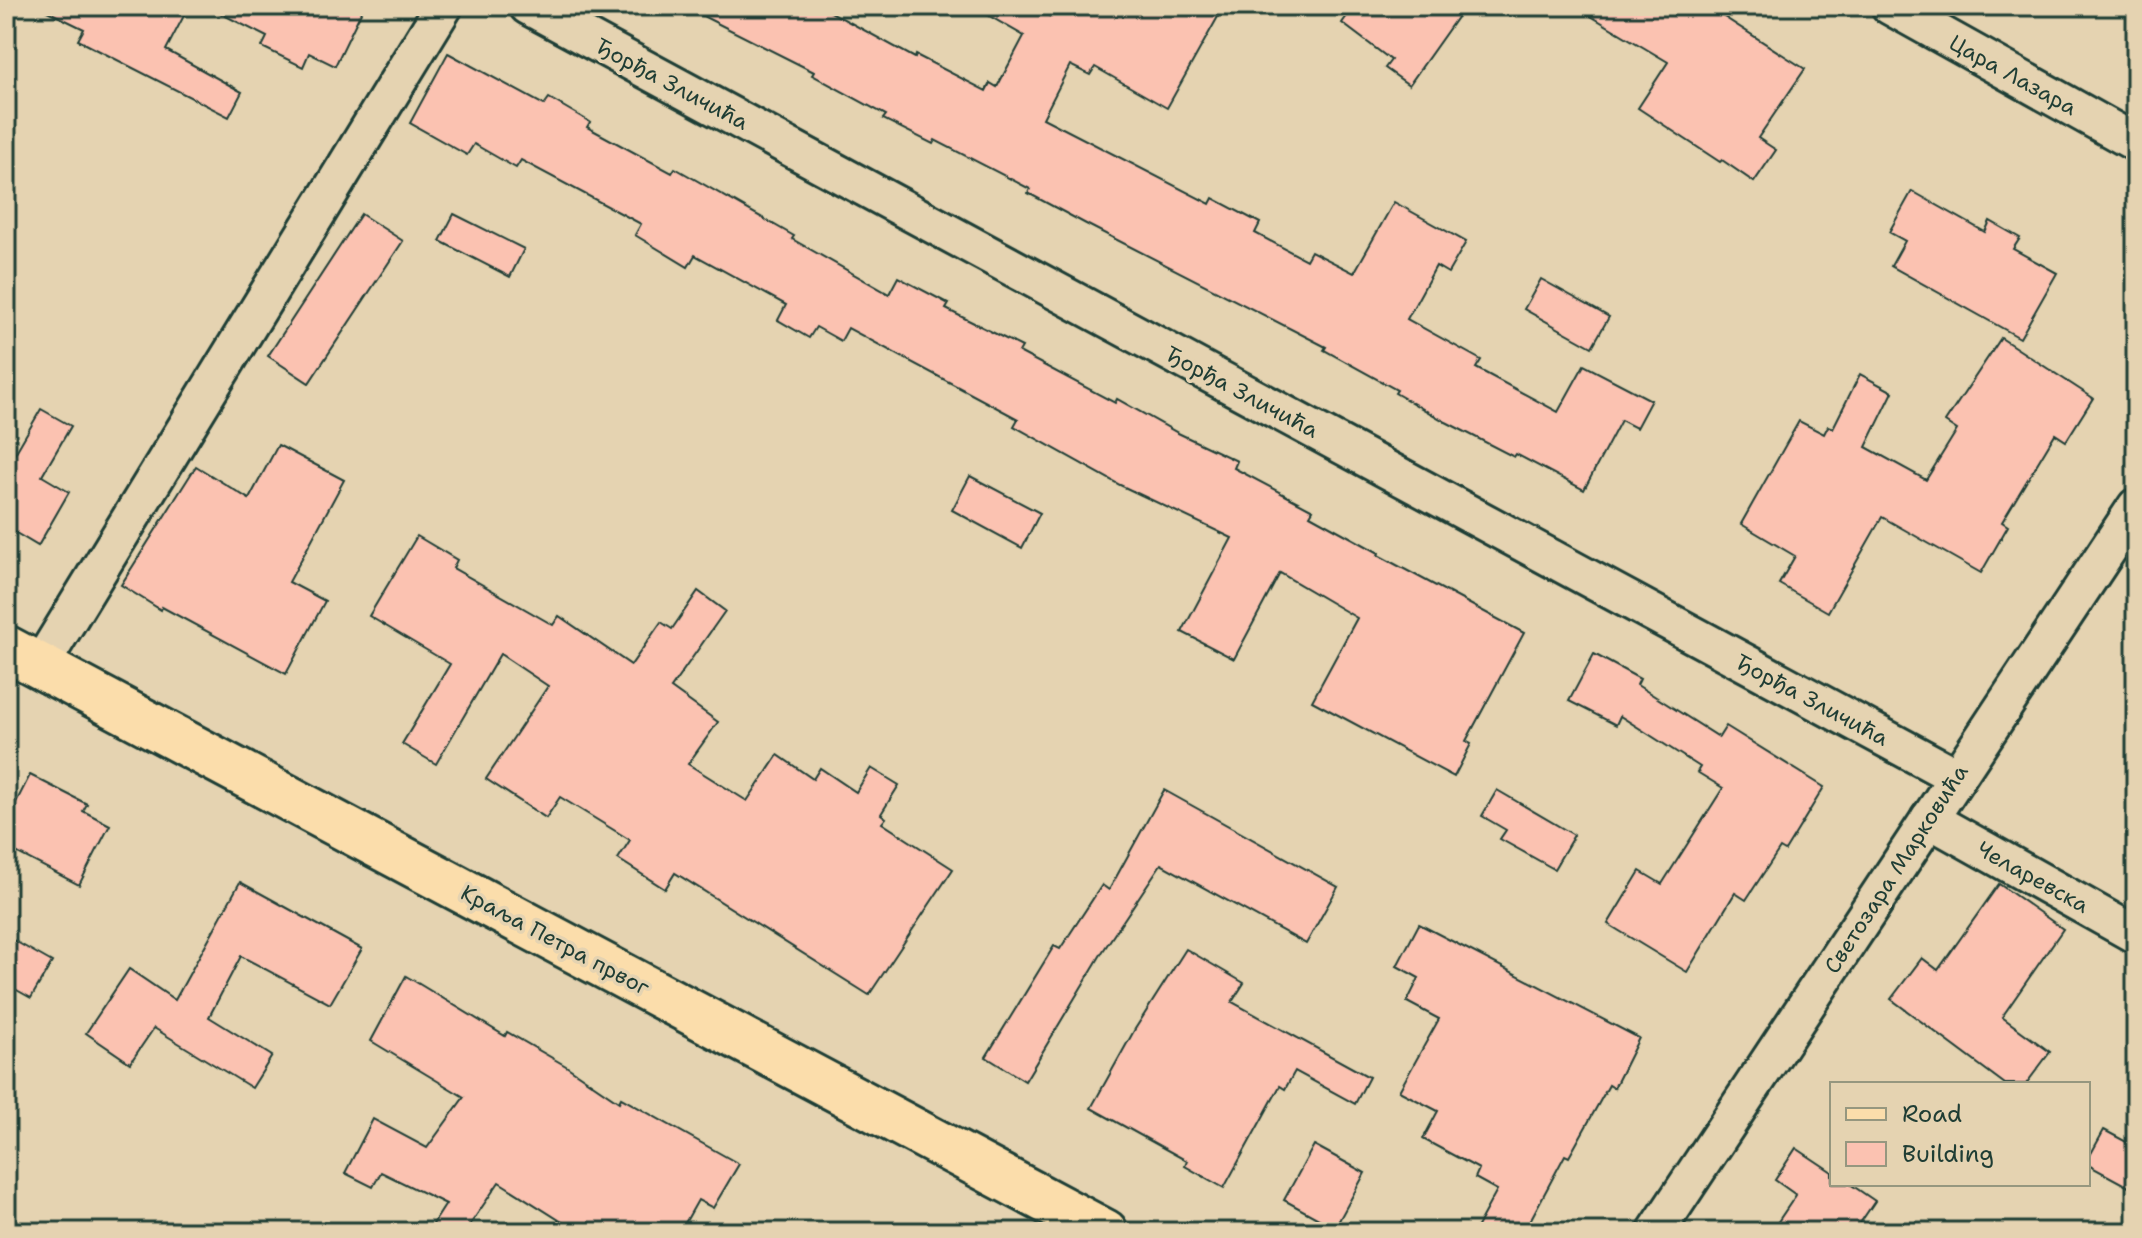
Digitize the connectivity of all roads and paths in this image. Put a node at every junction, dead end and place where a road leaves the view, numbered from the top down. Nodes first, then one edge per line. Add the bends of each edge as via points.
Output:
1 (444, 6) edge
2 (528, 6) edge
3 (1890, 6) edge
4 (2136, 143) edge
5 (2136, 507) edge
6 (23, 657) edge
7 (1957, 777) junction
8 (1929, 819) junction
9 (2136, 935) edge
10 (1105, 1232) edge
11 (1656, 1232) edge

1 - 6 street
2 - 7 street, Ђорђа Зличића
3 - 4 street, Цара Лазара
5 - 7 street, Светозара Марковића
6 - 10 main road, Краља Петра првог
7 - 8 street, Светозара Марковића
8 - 9 street, Челаревска
8 - 11 street, Светозара Марковића

